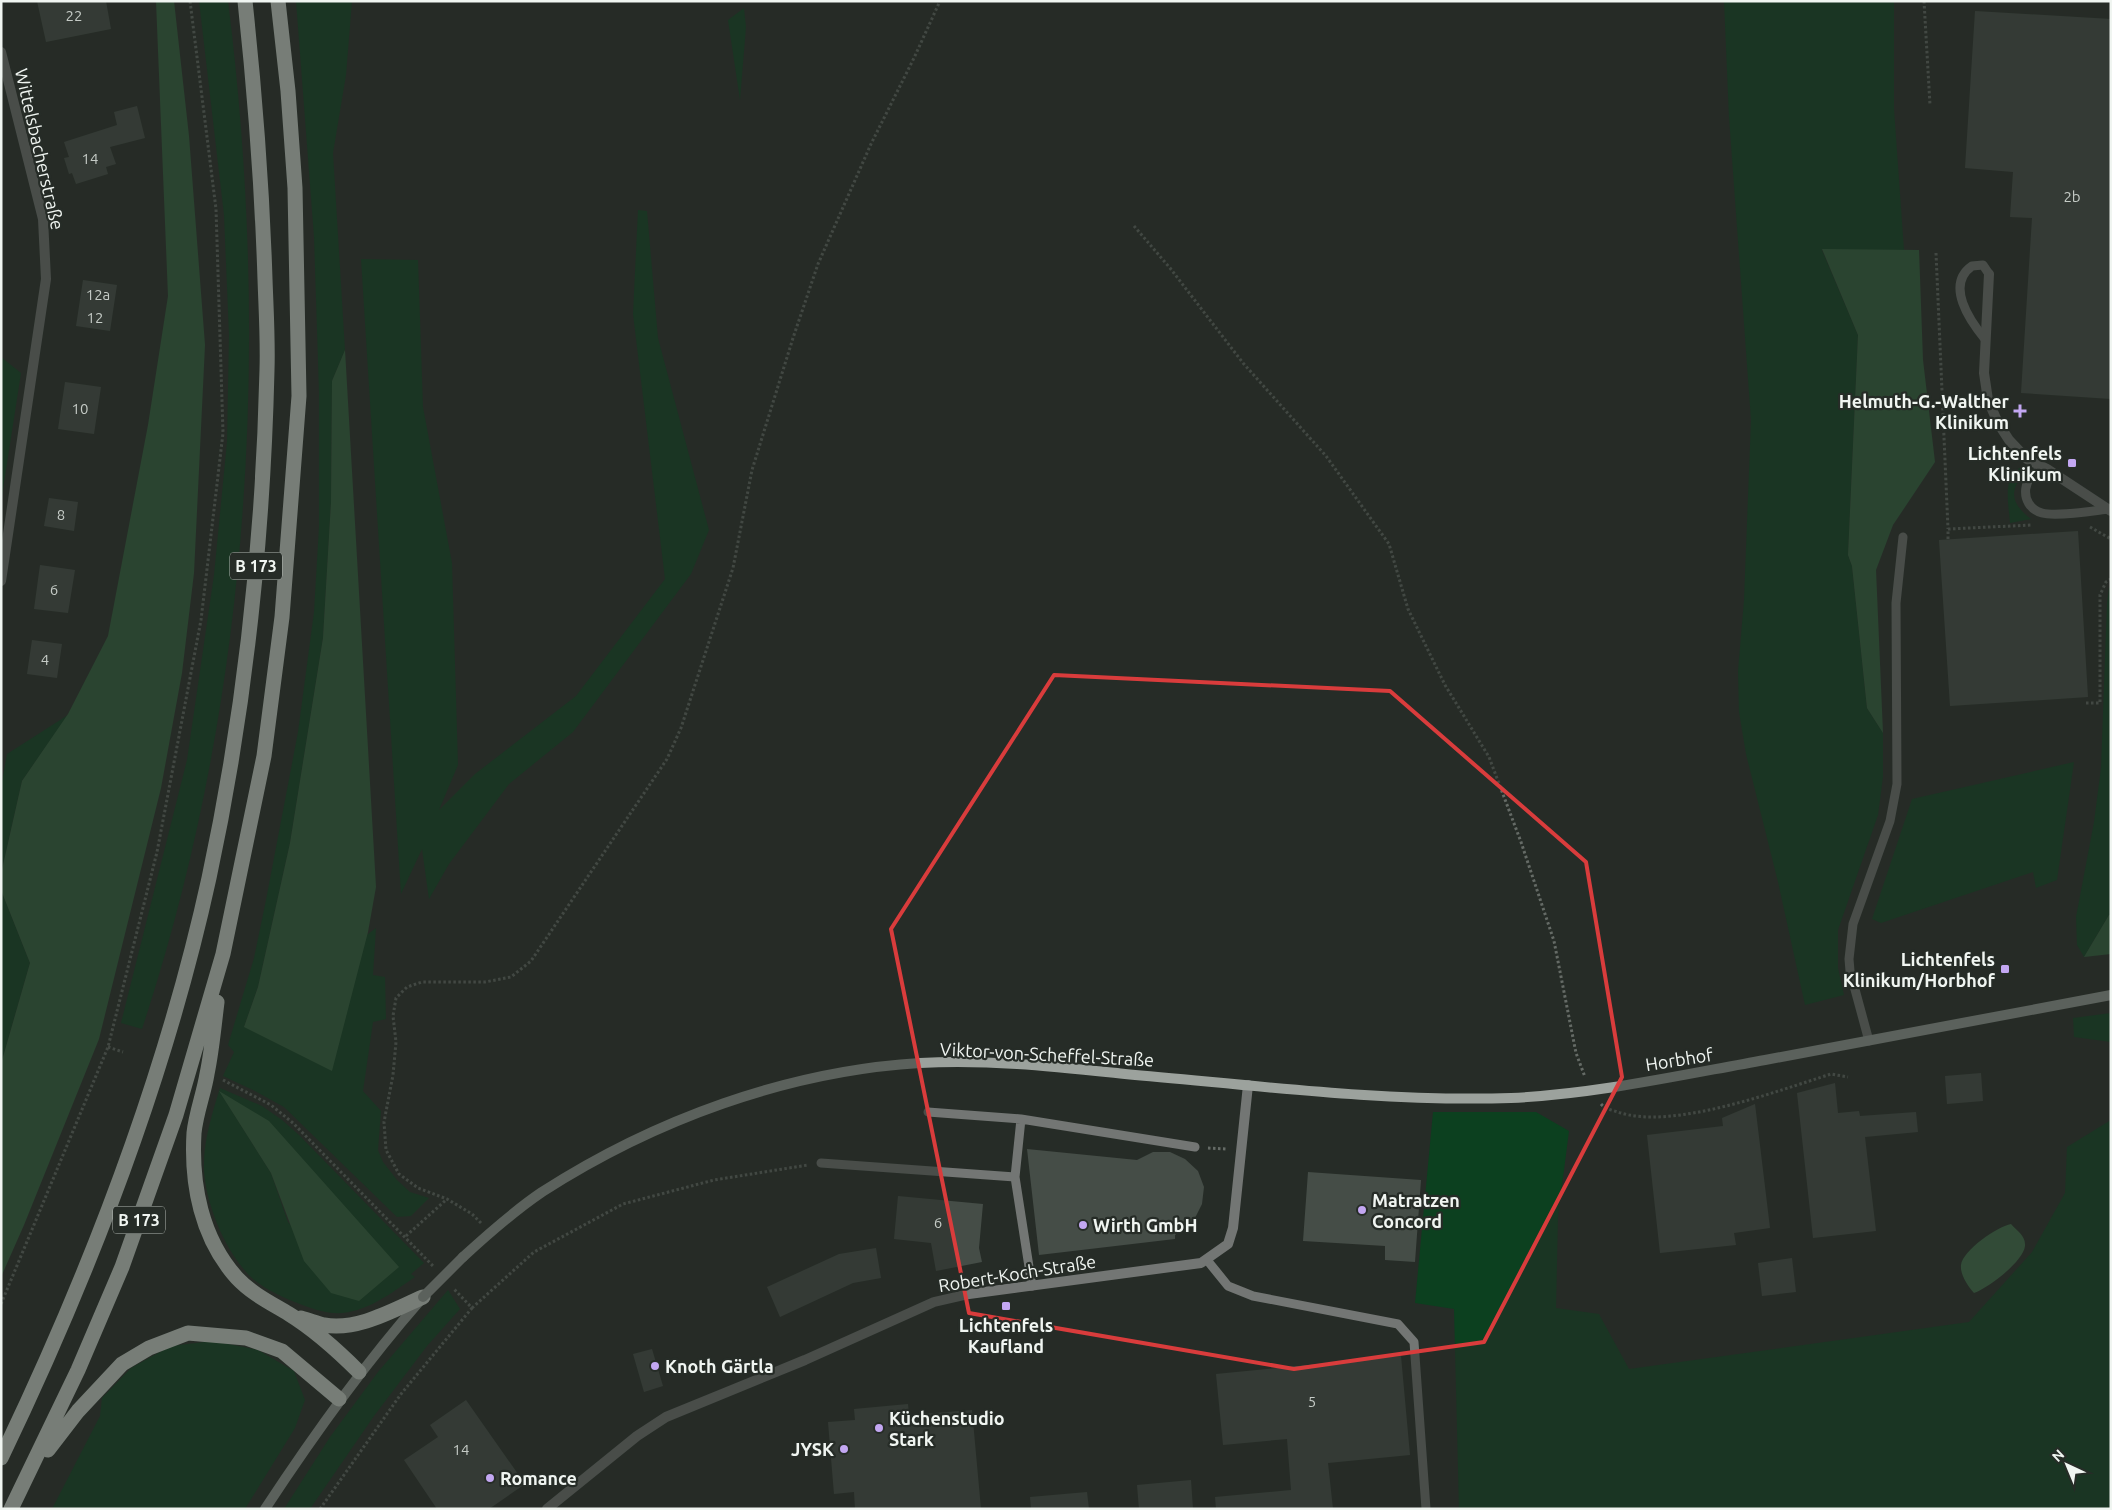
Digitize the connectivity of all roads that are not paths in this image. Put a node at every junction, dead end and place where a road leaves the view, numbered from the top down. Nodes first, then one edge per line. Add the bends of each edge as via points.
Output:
1 (245, 1) edge
2 (278, 1) edge
3 (1, 52) edge
4 (3, 65) edge
5 (1989, 274) joint
6 (1985, 339) junction
7 (2048, 469) junction
8 (2110, 510) edge
9 (1903, 537) dead end
10 (1, 581) edge
11 (223, 954) junction
12 (2111, 996) edge
13 (1869, 1040) junction
14 (1248, 1085) junction
15 (928, 1112) dead end
16 (1021, 1119) junction
17 (1195, 1147) road end
18 (820, 1163) road end
19 (1016, 1177) junction
20 (1207, 1260) junction
21 (1032, 1286) junction
22 (423, 1297) junction
23 (290, 1315) junction
24 (359, 1372) junction
25 (339, 1399) junction
26 (1, 1458) edge
27 (29, 1475) junction
28 (11, 1509) edge
29 (265, 1509) edge
30 (547, 1509) edge
31 (1426, 1509) edge

1 - 26 highway, B 173 via 262,192 268,365 252,612 232,753 209,878 142,1118 88,1266
2 - 11 highway, B 173 via 294,188 299,396 282,617 264,756
3 - 4 street, Wittelsbacherstraße
4 - 10 street, Wittelsbacherstraße via 43,219 46,278
5 - 6 street
5 - 6 lane via 1983,265 1972,266 1962,276 1961,287 1968,317
6 - 7 street via 1984,373 1988,400 1998,423 2026,459
7 - 8 street
7 - 8 lane via 2034,474 2024,490 2026,501 2034,509 2044,514
9 - 13 lane via 1896,603 1897,784 1890,821 1853,924 1849,959
11 - 23 highway via 208,1074 194,1132 194,1184 203,1219 222,1258 237,1278 261,1299
11 - 27 highway, B 173 via 176,1116 122,1268
12 - 13 main road, Horbhof
13 - 14 main road, Horbhof via 1590,1090 1517,1097 1472,1099
14 - 20 street, Robert-Koch-Straße via 1233,1228 1228,1244
14 - 22 main road, Viktor-von-Scheffel-Straße, bridge via 998,1064 923,1063 853,1069 794,1083 711,1107 584,1168 540,1194 491,1232
15 - 16 lane
16 - 17 lane
16 - 19 lane
18 - 19 lane
19 - 21 lane
20 - 21 street, Robert-Koch-Straße via 1189,1266
20 - 31 lane via 1228,1286 1253,1296 1398,1324 1414,1342
21 - 30 street, Robert-Koch-Straße via 934,1302 666,1417 636,1436
22 - 23 highway via 350,1325 325,1325
22 - 24 main road, Viktor-von-Scheffel-Straße
23 - 24 highway via 330,1344
24 - 25 main road, Viktor-von-Scheffel-Straße
25 - 27 highway via 282,1351 246,1338 188,1333 149,1348 122,1364 78,1410
25 - 29 main road, Viktor-von-Scheffel-Straße
27 - 28 highway, B 173

